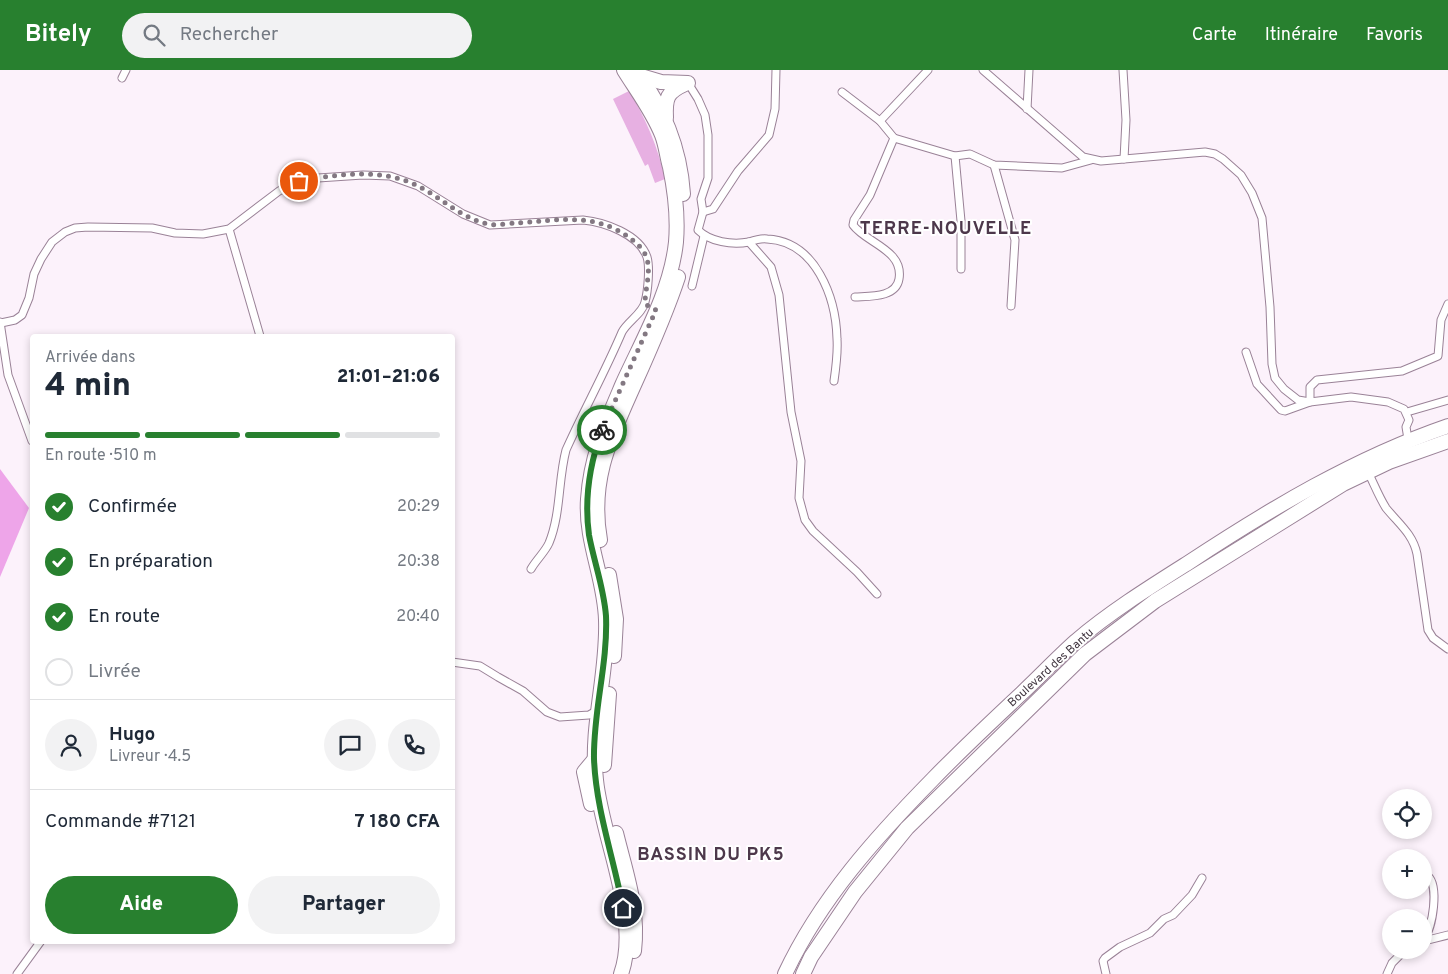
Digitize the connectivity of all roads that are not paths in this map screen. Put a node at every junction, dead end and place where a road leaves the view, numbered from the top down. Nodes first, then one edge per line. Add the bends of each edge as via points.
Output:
1 (126, 70) edge
2 (624, 70) edge
3 (776, 70) edge
4 (928, 70) edge
5 (984, 70) edge
6 (1029, 70) edge
7 (1123, 70) edge
8 (638, 73) edge
9 (122, 78) dead end
10 (688, 83) junction
11 (842, 92) dead end
12 (1027, 109) junction
13 (666, 118) junction
14 (880, 121) junction
15 (894, 138) junction
16 (955, 156) junction
17 (1124, 159) junction
18 (1091, 160) junction
19 (994, 164) junction
20 (703, 212) junction
21 (230, 229) junction
22 (704, 236) junction
23 (749, 242) junction
24 (961, 269) dead end
25 (692, 286) dead end
26 (855, 297) dead end
27 (1448, 304) edge
28 (1011, 306) dead end
29 (650, 307) junction
30 (0, 322) edge
31 (259, 334) edge
32 (1246, 352) dead end
33 (834, 381) dead end
34 (1448, 400) edge
35 (1310, 402) junction
36 (1407, 412) junction
37 (1448, 426) edge
38 (30, 436) edge
39 (1408, 439) junction
40 (1448, 441) edge
41 (1368, 471) junction
42 (531, 569) dead end
43 (877, 594) dead end
44 (1448, 649) edge
45 (455, 662) edge
46 (598, 710) junction
47 (1202, 878) dead end
48 (1432, 883) edge
49 (1432, 920) edge
50 (1448, 936) edge
51 (1432, 938) edge
52 (39, 944) edge
53 (1396, 959) edge
54 (17, 974) edge
55 (621, 974) edge
56 (630, 974) edge
57 (785, 974) edge
58 (803, 974) edge
59 (1106, 974) edge
60 (1387, 974) edge

1 - 9 street
2 - 29 highway via 663,136 673,182 676,241 668,276
3 - 20 street via 775,109 768,135 738,171 713,209
4 - 14 street
5 - 12 street
6 - 12 street
7 - 17 street
8 - 10 highway via 661,82
8 - 13 highway
10 - 13 highway via 674,89 668,96
10 - 20 street via 705,115 708,135 708,168 701,200
11 - 14 street
12 - 18 street via 1076,152
13 - 56 highway via 681,170 685,236 681,263 669,302 607,445 598,501 598,534 616,620 604,773 637,925
14 - 15 street
15 - 16 street
15 - 26 street via 870,195 853,225 888,252 897,264 899,280 892,290 883,294
16 - 19 street via 970,154
16 - 24 street via 962,221
17 - 18 street
17 - 35 street via 1215,154 1246,182 1264,228 1272,364 1276,378 1298,400
18 - 19 street via 1062,168
19 - 28 street via 1015,240
20 - 22 street via 698,230
21 - 29 street via 265,201 299,181 351,175 390,176 418,186 463,214 490,225 583,220 611,225 635,242 645,254
21 - 30 street via 203,234 152,228 76,228 64,232 52,242 41,259 22,315 15,320
21 - 31 street
22 - 23 street via 727,242
22 - 25 street
23 - 33 street via 768,239 795,245 826,284 838,338
23 - 43 street via 771,267 777,288 791,412 801,461 799,498 805,520
27 - 35 street via 1441,320 1438,356 1402,371 1317,380 1310,387
29 - 42 street via 624,328 566,450 549,542
29 - 46 highway via 591,465 588,520 606,616 606,648
30 - 38 street via 8,375
32 - 35 street via 1257,384 1281,410
34 - 36 street
35 - 36 street via 1351,398 1377,400 1396,404
36 - 39 street
37 - 39 highway, Boulevard des Bantu
39 - 57 highway, Boulevard des Bantu via 1343,469 1223,540 1150,587 1077,641 955,756 896,817 841,882 798,946
40 - 41 highway, Boulevard des Bantu
41 - 44 street via 1388,509 1413,543 1428,630
41 - 58 highway, Boulevard des Bantu via 1155,601 1085,654 907,828 855,892
45 - 46 street via 480,666 523,690 547,712 560,717
46 - 55 highway via 594,760 599,801 623,908 626,947
47 - 59 street via 1192,895 1173,915 1150,933 1105,958
48 - 49 street
50 - 51 street
52 - 54 street
53 - 60 street

